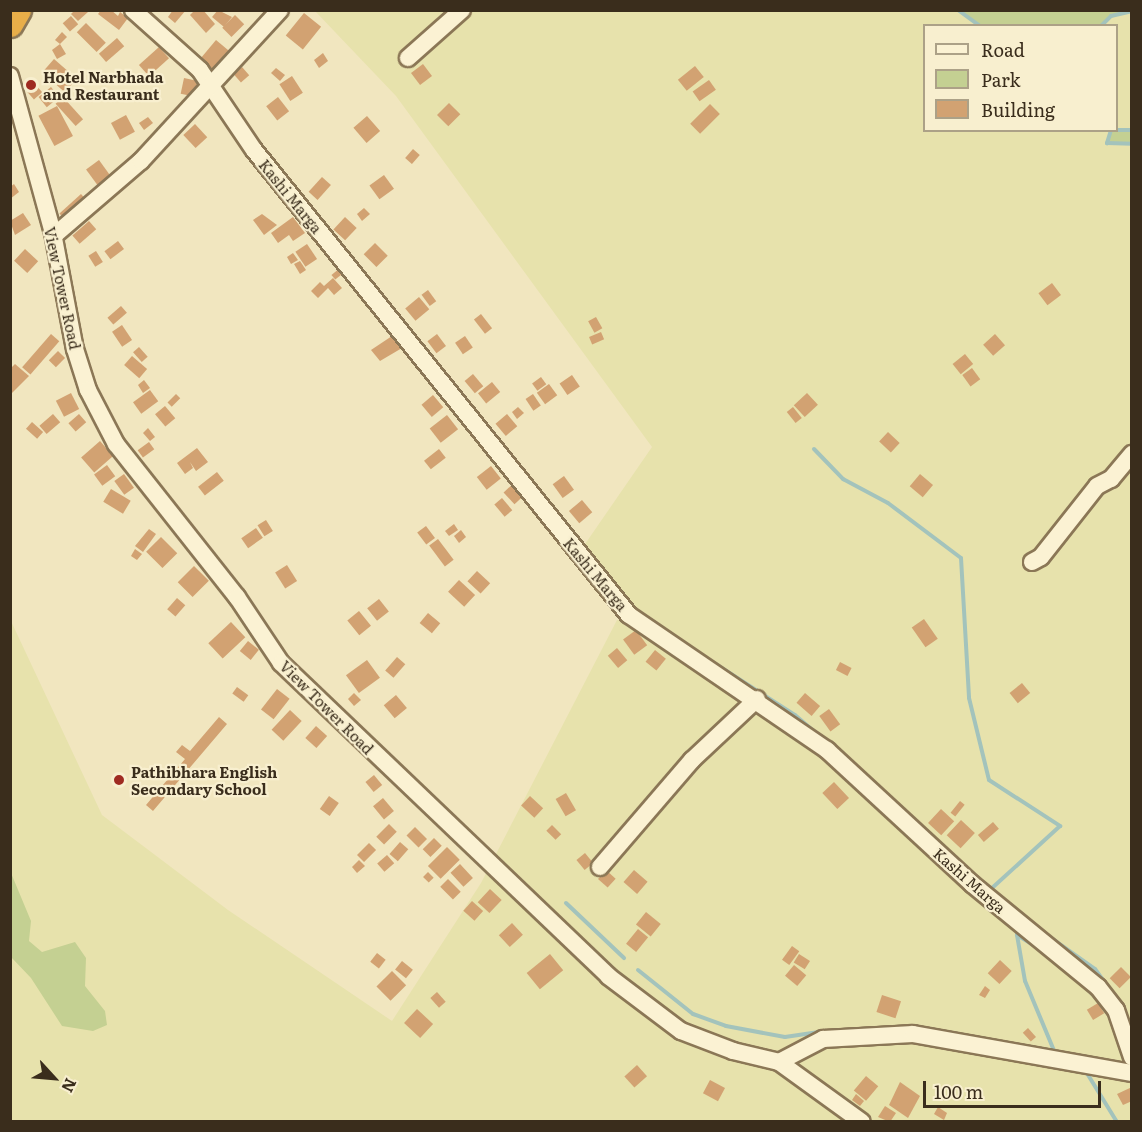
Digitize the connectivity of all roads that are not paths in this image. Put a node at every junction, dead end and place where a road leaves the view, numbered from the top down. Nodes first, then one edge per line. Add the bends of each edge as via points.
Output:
1 (18, 10) edge
2 (133, 10) edge
3 (280, 10) edge
4 (462, 10) edge
5 (10, 24) edge
6 (408, 58) dead end
7 (10, 76) edge
8 (212, 88) junction
9 (52, 233) junction
10 (1131, 454) edge
11 (1032, 562) dead end
12 (757, 699) junction
13 (600, 867) dead end
14 (1131, 1057) edge
15 (779, 1062) junction
16 (1131, 1073) edge
17 (862, 1122) edge

1 - 5 highway
2 - 8 street, Kashi Marga via 200,70
3 - 8 street
4 - 6 street
7 - 9 street, View Tower Road
8 - 9 street via 141,161
8 - 12 street, Kashi Marga via 254,150 629,615
9 - 15 street, View Tower Road via 88,390 116,444 237,597 281,663 608,975 681,1031 733,1052
10 - 11 street via 1112,479 1097,486 1041,557
12 - 13 street via 692,760
12 - 14 street, Kashi Marga via 827,750 972,884 1098,987 1116,1010
15 - 16 street via 823,1040 913,1034
15 - 17 street, View Tower Road

